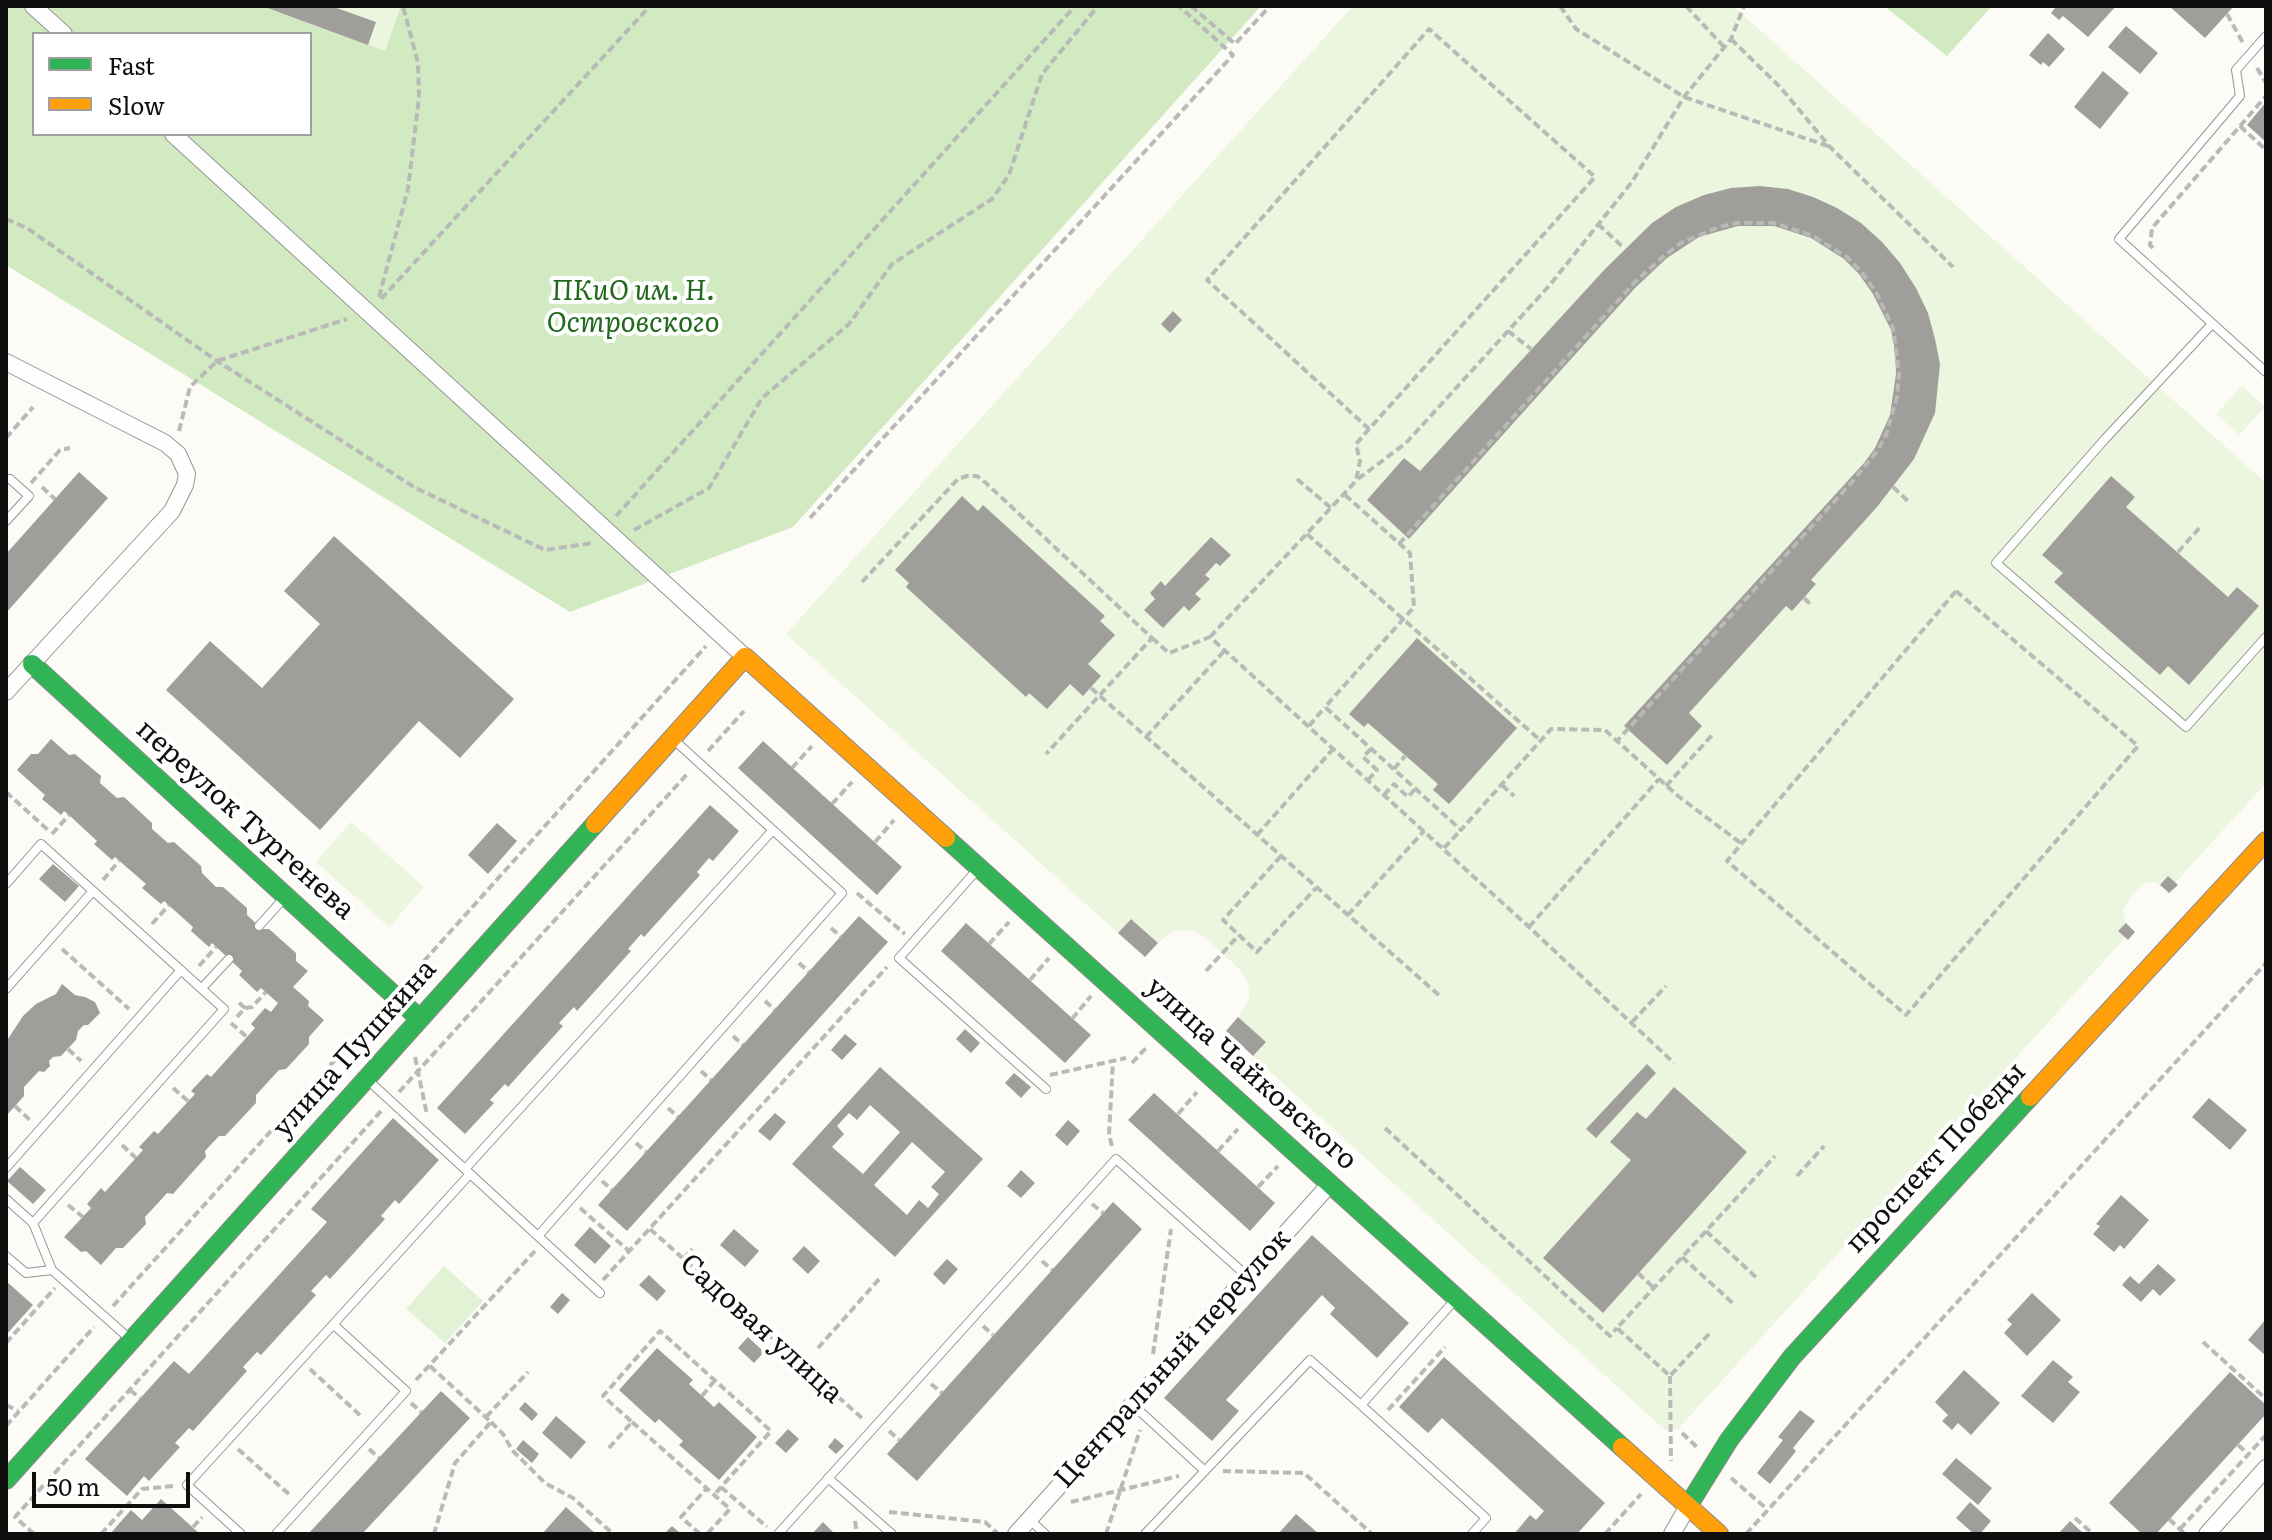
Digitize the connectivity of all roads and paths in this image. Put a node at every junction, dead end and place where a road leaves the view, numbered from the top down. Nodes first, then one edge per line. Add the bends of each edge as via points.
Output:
1 (33, 6) edge
2 (403, 6) edge
3 (650, 6) edge
4 (1075, 6) edge
5 (1098, 6) edge
6 (1179, 6) edge
7 (1191, 6) edge
8 (1270, 6) edge
9 (1560, 6) edge
10 (1686, 6) edge
11 (1744, 6) edge
12 (62, 32) edge
13 (2266, 36) edge
14 (1731, 39) junction
15 (1724, 47) junction
16 (2266, 96) edge
17 (1684, 97) junction
18 (2240, 126) junction
19 (175, 136) edge
20 (1830, 147) junction
21 (2266, 150) edge
22 (6, 219) edge
23 (1598, 224) junction
24 (1624, 248) dead end
25 (2161, 256) dead end
26 (1953, 267) dead end
27 (369, 312) junction
28 (2212, 324) junction
29 (1508, 331) junction
30 (1531, 349) dead end
31 (217, 361) junction
32 (6, 362) edge
33 (2266, 372) edge
34 (33, 407) dead end
35 (1369, 429) junction
36 (6, 438) edge
37 (70, 448) dead end
38 (174, 451) junction
39 (41, 472) dead end
40 (6, 479) edge
41 (1297, 479) dead end
42 (34, 480) dead end
43 (1356, 481) junction
44 (1893, 487) dead end
45 (1344, 494) junction
46 (55, 499) dead end
47 (1909, 502) dead end
48 (1331, 508) junction
49 (810, 518) dead end
50 (6, 521) edge
51 (2202, 525) dead end
52 (611, 534) junction
53 (1307, 534) junction
54 (1399, 544) junction
55 (2178, 552) dead end
56 (862, 582) dead end
57 (1804, 598) dead end
58 (1810, 604) dead end
59 (1404, 619) junction
60 (718, 632) junction
61 (1210, 637) junction
62 (2266, 637) edge
63 (1152, 638) junction
64 (1225, 650) junction
65 (745, 657) junction
66 (32, 664) junction
67 (1091, 688) dead end
68 (6, 692) edge
69 (1100, 696) junction
70 (1325, 707) junction
71 (744, 711) dead end
72 (1309, 726) junction
73 (826, 730) junction
74 (1714, 733) dead end
75 (1146, 737) junction
76 (672, 738) junction
77 (1541, 741) junction
78 (1617, 741) junction
79 (1333, 749) junction
80 (1371, 749) junction
81 (1046, 754) dead end
82 (1405, 756) dead end
83 (698, 762) junction
84 (866, 766) junction
85 (792, 768) dead end
86 (1393, 769) junction
87 (1659, 779) junction
88 (1368, 780) junction
89 (1502, 785) junction
90 (1666, 786) junction
91 (1415, 789) junction
92 (1384, 795) junction
93 (1514, 796) dead end
94 (832, 804) dead end
95 (909, 804) junction
96 (69, 815) dead end
97 (773, 830) junction
98 (1461, 830) junction
99 (1424, 831) junction
100 (52, 834) dead end
101 (1257, 835) junction
102 (2266, 841) edge
103 (875, 842) dead end
104 (1742, 844) junction
105 (1444, 848) junction
106 (1281, 856) junction
107 (119, 861) dead end
108 (979, 867) junction
109 (103, 880) dead end
110 (6, 884) edge
111 (1317, 887) junction
112 (93, 891) junction
113 (842, 893) junction
114 (286, 896) junction
115 (169, 905) dead end
116 (1348, 915) junction
117 (152, 924) dead end
118 (259, 926) dead end
119 (1529, 927) junction
120 (1239, 935) junction
121 (51, 939) junction
122 (913, 941) junction
123 (1063, 943) junction
124 (216, 947) dead end
125 (899, 958) junction
126 (229, 959) dead end
127 (2266, 963) edge
128 (199, 966) dead end
129 (181, 970) junction
130 (1206, 971) dead end
131 (1030, 980) dead end
132 (1105, 980) junction
133 (1666, 986) dead end
134 (202, 988) junction
135 (6, 989) edge
136 (266, 992) dead end
137 (394, 995) junction
138 (1441, 997) dead end
139 (245, 1008) dead end
140 (139, 1018) junction
141 (1072, 1019) dead end
142 (231, 1023) dead end
143 (1631, 1023) junction
144 (414, 1025) junction
145 (247, 1037) dead end
146 (1126, 1058) dead end
147 (1113, 1061) junction
148 (1674, 1063) dead end
149 (418, 1071) junction
150 (366, 1079) junction
151 (1035, 1079) junction
152 (173, 1088) dead end
153 (1046, 1089) dead end
154 (188, 1101) dead end
155 (390, 1101) junction
156 (15, 1106) dead end
157 (1253, 1113) junction
158 (1385, 1128) dead end
159 (41, 1129) junction
160 (432, 1139) junction
161 (122, 1145) dead end
162 (1824, 1146) dead end
163 (1292, 1149) junction
164 (1218, 1151) dead end
165 (1775, 1156) dead end
166 (136, 1158) dead end
167 (1116, 1159) junction
168 (6, 1168) edge
169 (467, 1171) junction
170 (1797, 1176) dead end
171 (1330, 1184) junction
172 (1258, 1187) dead end
173 (6, 1199) edge
174 (570, 1199) junction
175 (68, 1205) dead end
176 (1174, 1210) junction
177 (83, 1217) dead end
178 (33, 1223) junction
179 (650, 1229) junction
180 (1706, 1231) junction
181 (541, 1238) junction
182 (692, 1249) dead end
183 (629, 1251) junction
184 (6, 1256) edge
185 (1682, 1257) junction
186 (683, 1259) junction
187 (52, 1270) junction
188 (1638, 1273) dead end
189 (1247, 1276) junction
190 (881, 1277) dead end
191 (1758, 1279) dead end
192 (63, 1280) junction
193 (1654, 1288) junction
194 (598, 1291) joint
195 (1457, 1298) junction
196 (1735, 1305) dead end
197 (104, 1316) junction
198 (334, 1325) junction
199 (1617, 1328) junction
200 (1709, 1334) dead end
201 (131, 1340) junction
202 (2203, 1342) dead end
203 (6, 1343) edge
204 (1445, 1347) dead end
205 (818, 1348) dead end
206 (301, 1361) junction
207 (430, 1366) junction
208 (528, 1372) dead end
209 (1670, 1376) junction
210 (715, 1380) junction
211 (1148, 1387) junction
212 (130, 1390) junction
213 (406, 1391) junction
214 (702, 1396) dead end
215 (140, 1398) dead end
216 (2266, 1399) edge
217 (6, 1405) edge
218 (1361, 1405) junction
219 (1139, 1410) junction
220 (19, 1411) junction
221 (486, 1417) junction
222 (1378, 1421) junction
223 (491, 1422) junction
224 (632, 1422) junction
225 (6, 1426) edge
226 (373, 1427) junction
227 (873, 1428) junction
228 (2266, 1435) edge
229 (229, 1440) junction
230 (1670, 1447) dead end
231 (609, 1448) dead end
232 (2266, 1468) edge
233 (1205, 1471) junction
234 (828, 1478) junction
235 (6, 1480) edge
236 (187, 1485) junction
237 (721, 1487) junction
238 (707, 1488) junction
239 (1121, 1489) junction
240 (714, 1495) junction
241 (1069, 1503) dead end
242 (301, 1506) junction
243 (1688, 1506) junction
244 (863, 1509) junction
245 (2075, 1518) dead end
246 (1029, 1519) junction
247 (2169, 1519) dead end
248 (199, 1520) dead end
249 (193, 1527) dead end
250 (2180, 1529) junction
251 (34, 1534) edge
252 (101, 1534) edge
253 (241, 1534) edge
254 (276, 1534) edge
255 (434, 1534) edge
256 (613, 1534) edge
257 (700, 1534) edge
258 (707, 1534) edge
259 (776, 1534) edge
260 (892, 1534) edge
261 (998, 1534) edge
262 (1016, 1534) edge
263 (1045, 1534) edge
264 (1106, 1534) edge
265 (1145, 1534) edge
266 (1372, 1534) edge
267 (1472, 1534) edge
268 (1672, 1534) edge
269 (1719, 1534) edge
270 (1746, 1534) edge
271 (2093, 1534) edge
272 (2185, 1534) edge
273 (2207, 1534) edge

1 - 12 street
2 - 3 path via 418,63 419,97 408,189 377,303
4 - 52 path
5 - 52 path via 1042,74 1009,175 992,199 892,264 849,324 762,398 709,488
6 - 49 path via 1233,55
7 - 8 path via 1235,44
9 - 17 path via 1576,29
10 - 15 path
11 - 14 path
13 - 28 lane via 2236,70 2240,96 2119,239
14 - 15 path
14 - 20 path
15 - 17 path
16 - 18 path
17 - 20 path
17 - 23 path via 1632,182
18 - 21 path
18 - 25 path via 2152,228 2150,245
19 - 27 street
20 - 26 path
22 - 31 path via 27,228
23 - 24 path
23 - 29 path
27 - 31 path
27 - 52 street
28 - 33 lane
28 - 62 lane via 1996,563 2186,727
29 - 30 path
29 - 43 path via 1406,443
31 - 38 path via 190,387
31 - 52 path via 414,487 545,550
32 - 38 street
34 - 36 path
35 - 35 path via 1595,177 1429,29 1207,280
35 - 43 path via 1356,444
37 - 39 path via 60,450
38 - 66 street via 187,474 172,511
40 - 50 lane via 29,496
41 - 48 path
42 - 46 path
43 - 45 path
44 - 47 path
45 - 48 path
45 - 54 path
48 - 53 path
51 - 55 path
52 - 60 street
53 - 59 path
53 - 61 path
54 - 59 path via 1410,553 1414,607
54 - 78 path via 1634,283 1681,243 1737,223 1773,223 1811,235 1847,257 1876,292 1893,328 1899,373 1886,435 1852,482
56 - 63 path via 958,479 977,476
57 - 58 path
59 - 70 path
59 - 77 path
60 - 65 street
60 - 137 path
61 - 63 path via 1169,653
61 - 64 path
63 - 69 path
64 - 72 path
64 - 75 path
65 - 73 main road, улица Чайковского
65 - 76 main road, улица Пушкина
66 - 68 street
66 - 114 main road, переулок Тургенева
67 - 69 path
69 - 75 path
69 - 81 path
70 - 72 path
70 - 80 path
71 - 83 path
72 - 79 path
73 - 84 main road, улица Чайковского
73 - 85 path
74 - 90 path
75 - 101 path
76 - 83 lane
76 - 144 main road, улица Пушкина
77 - 78 path via 1551,729 1605,730
77 - 89 path
78 - 87 path
79 - 88 path
79 - 101 path
80 - 86 path
80 - 88 path via 1363,757 1377,770
82 - 86 path
83 - 97 lane
83 - 149 path
84 - 94 path
84 - 95 main road, улица Чайковского
86 - 91 path
87 - 90 path
87 - 119 path
88 - 92 path
89 - 93 path
89 - 98 path
90 - 104 path
91 - 92 path via 1408,797 1394,784
91 - 98 path
92 - 99 path
95 - 103 path
95 - 108 main road, улица Чайковского
96 - 100 path
97 - 113 lane
97 - 169 lane
98 - 105 path
99 - 105 path
99 - 116 path
101 - 106 path
102 - 243 main road, проспект Победы via 1792,1357 1729,1440
104 - 104 path via 1956,591 2138,746 1906,1015 1727,861
105 - 119 path
106 - 111 path
106 - 120 path via 1223,920
107 - 109 path
108 - 122 lane
108 - 123 main road, улица Чайковского
110 - 112 lane via 41,844
111 - 116 path
111 - 120 path via 1257,952
112 - 121 lane
112 - 129 lane
113 - 122 path via 856,893
113 - 174 lane
114 - 118 lane
114 - 137 main road, переулок Тургенева
115 - 117 path
116 - 138 path
119 - 143 path
120 - 130 path
121 - 135 lane
121 - 140 path
122 - 125 lane
123 - 131 path
123 - 132 main road, улица Чайковского
124 - 128 path
125 - 151 lane
125 - 179 path
126 - 134 lane
127 - 270 path
129 - 134 lane
129 - 140 lane
132 - 141 path
132 - 157 main road, улица Чайковского
133 - 143 path
134 - 178 lane via 224,1009
136 - 139 path
137 - 144 main road, переулок Тургенева
137 - 197 path
140 - 159 lane
142 - 145 path
143 - 148 path
144 - 149 path
144 - 150 main road, улица Пушкина
146 - 147 path
147 - 151 path
147 - 167 path via 1109,1135
149 - 155 path
149 - 160 path
150 - 155 lane
150 - 201 main road, улица Пушкина
151 - 153 lane
152 - 154 path
155 - 160 lane
155 - 212 path
156 - 159 path
157 - 163 main road, улица Чайковского
157 - 164 path
158 - 199 path via 1610,1336
159 - 168 lane
160 - 169 lane
161 - 166 path
162 - 170 path
163 - 171 main road, улица Чайковского
163 - 172 path
165 - 180 path
167 - 176 lane
167 - 227 lane
169 - 181 lane
169 - 198 lane
171 - 189 street, Центральный переулок
171 - 195 main road, улица Чайковского
173 - 178 lane
174 - 181 lane
174 - 183 path
175 - 177 path
176 - 189 lane
176 - 211 path
178 - 187 lane
179 - 183 path
179 - 186 path, Садовая улица
180 - 185 path
180 - 191 path
181 - 194 lane
181 - 207 path
182 - 186 path
183 - 194 path
184 - 187 lane via 26,1273
185 - 193 path
185 - 196 path
186 - 227 path, Садовая улица
187 - 192 lane
188 - 193 path
189 - 211 street, Центральный переулок
190 - 205 path
192 - 197 lane
192 - 203 path
193 - 199 path
195 - 218 lane
195 - 243 main road, улица Чайковского
197 - 201 lane
197 - 220 path
198 - 206 lane
198 - 213 lane
199 - 209 path
200 - 209 path
201 - 235 main road, улица Пушкина
202 - 216 path
204 - 222 path
206 - 226 path
206 - 229 lane
207 - 213 path
207 - 221 path
208 - 221 path
209 - 230 path
210 - 214 path
210 - 224 path via 660,1331 603,1396
210 - 237 path via 771,1431
211 - 219 street, Центральный переулок
212 - 215 path
212 - 251 path via 15,1517
213 - 226 lane
217 - 220 path
218 - 222 lane
218 - 233 lane via 1310,1360
219 - 233 lane
219 - 239 path
219 - 246 street, Центральный переулок
220 - 225 path
221 - 223 path
222 - 267 lane via 1486,1518
223 - 255 path via 455,1463
223 - 256 path via 545,1483 573,1498
224 - 231 path
224 - 238 path
226 - 242 lane
227 - 234 lane
228 - 250 path
229 - 236 lane
229 - 242 path
232 - 273 street
233 - 239 path
233 - 265 lane
233 - 266 path via 1304,1473
234 - 244 lane
234 - 259 lane
236 - 252 path via 142,1489
236 - 253 lane
237 - 240 path
237 - 259 path
238 - 240 path
238 - 257 path via 681,1517
239 - 241 path
239 - 264 path
240 - 258 path via 730,1509
242 - 254 lane
243 - 268 street, проспект Победы
243 - 269 main road, улица Чайковского
244 - 260 lane
244 - 261 path via 985,1522
245 - 271 path
246 - 262 street, Центральный переулок
246 - 263 lane
247 - 250 path
248 - 249 path
250 - 272 path

